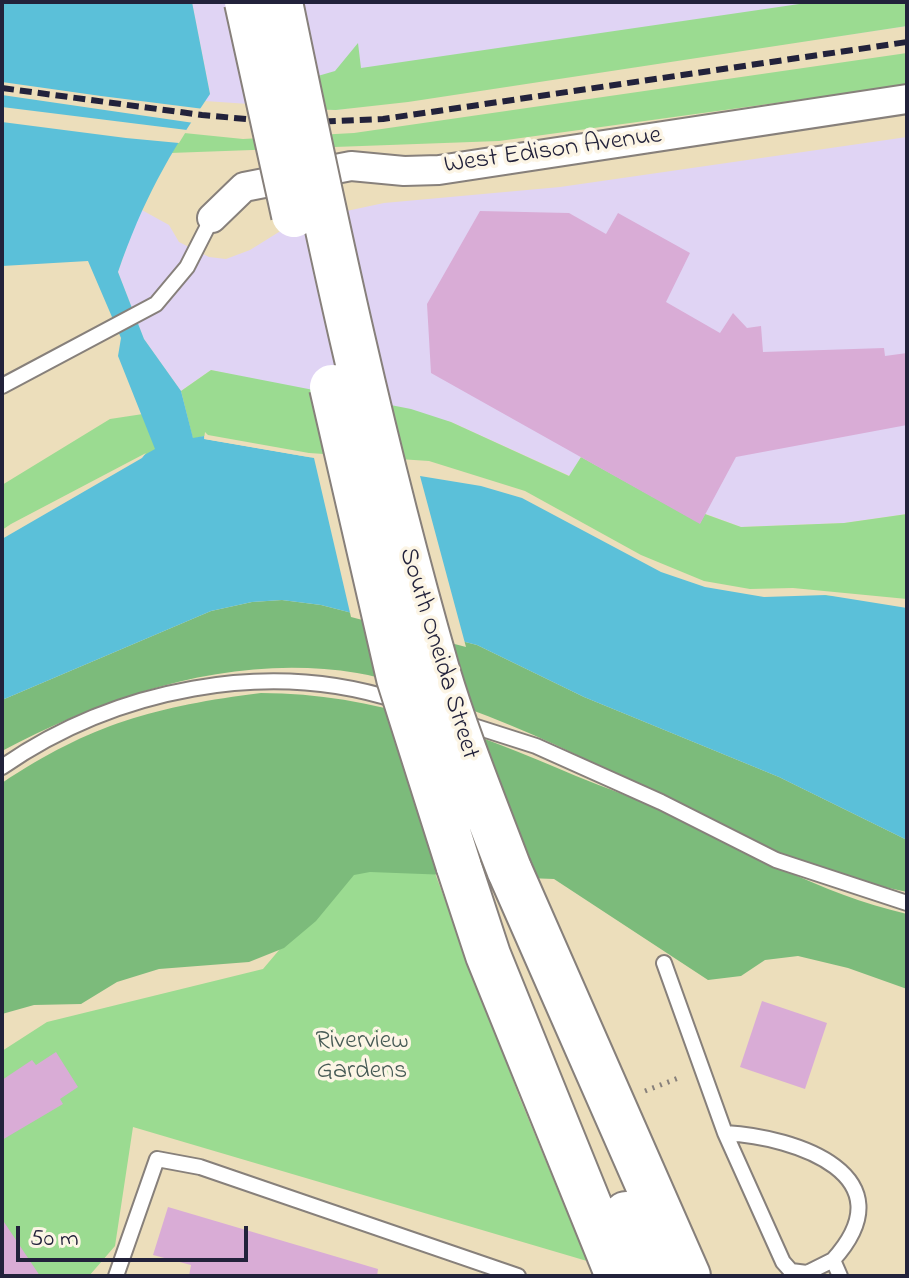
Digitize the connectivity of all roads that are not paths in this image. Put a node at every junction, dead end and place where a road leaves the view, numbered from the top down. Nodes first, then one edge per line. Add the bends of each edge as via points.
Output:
1 (247, 2) edge
2 (280, 2) edge
3 (907, 99) edge
4 (212, 218) joint
5 (2, 386) edge
6 (2, 767) edge
7 (907, 903) edge
8 (664, 963) dead end
9 (526, 1051) junction
10 (725, 1133) junction
11 (855, 1164) dead end
12 (870, 1232) dead end
13 (833, 1260) junction
14 (116, 1276) edge
15 (518, 1276) edge
16 (618, 1276) edge
17 (651, 1276) edge
18 (688, 1276) edge
19 (840, 1276) edge

1 - 9 main road, South Oneida Street, bridge via 399,678 478,930
2 - 18 main road, South Oneida Street, bridge via 346,316 438,672 509,869
3 - 4 street, West Edison Avenue via 439,170 351,166 244,187
4 - 5 lane via 187,267 156,304
6 - 7 lane via 94,718 173,692 263,680 354,687 536,746 776,860
8 - 10 lane
9 - 16 main road, South Oneida Street
9 - 17 main road via 581,1105
10 - 11 lane via 762,1135
10 - 13 lane via 783,1262 791,1271 807,1273
12 - 13 lane
13 - 19 lane
14 - 15 lane via 157,1159 200,1167

